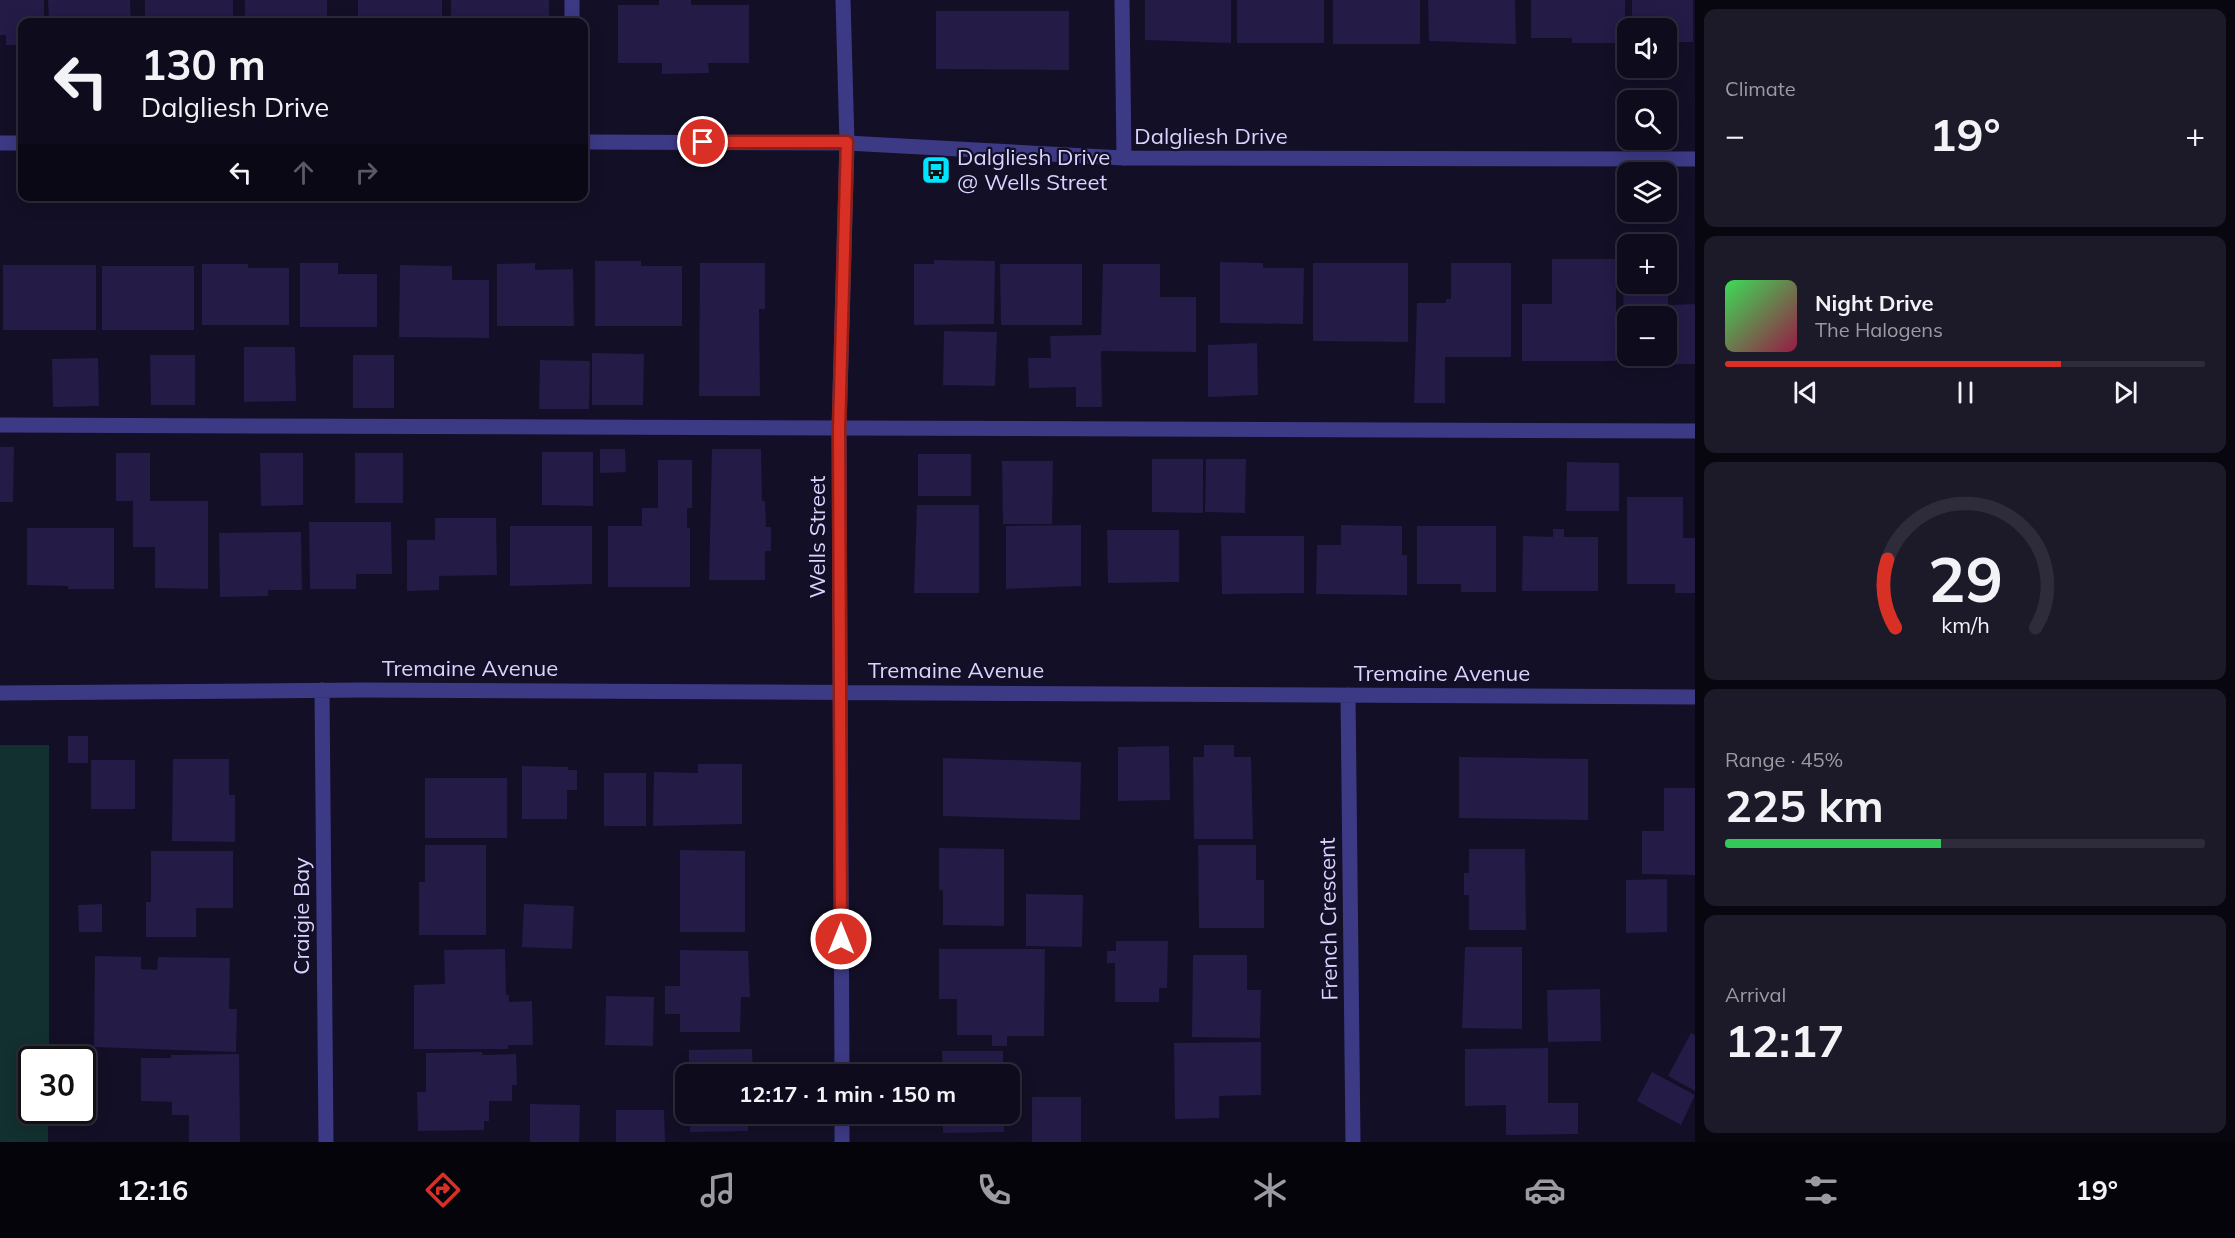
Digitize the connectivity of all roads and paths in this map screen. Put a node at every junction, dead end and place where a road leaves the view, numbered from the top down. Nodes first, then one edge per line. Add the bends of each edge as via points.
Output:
1 (572, 0) edge
2 (843, 0) edge
3 (1122, 0) edge
4 (572, 18) edge
5 (588, 142) edge
6 (847, 142) junction
7 (0, 143) edge
8 (18, 143) edge
9 (1124, 158) junction
10 (1695, 159) edge
11 (0, 425) edge
12 (839, 430) junction
13 (1695, 431) edge
14 (322, 690) junction
15 (841, 692) junction
16 (0, 693) edge
17 (1348, 695) junction
18 (1695, 697) edge
19 (842, 1064) edge
20 (842, 1124) edge
21 (326, 1142) edge
22 (842, 1142) edge
23 (1353, 1142) edge

1 - 4 street
2 - 6 street, Wells Street
3 - 9 street
5 - 6 street, Dalgliesh Drive
6 - 9 street, Dalgliesh Drive
6 - 12 street, Wells Street
7 - 8 street
9 - 10 street, Dalgliesh Drive
11 - 12 street
12 - 13 street
12 - 15 street, Wells Street
14 - 15 street, Tremaine Avenue
14 - 16 street, Tremaine Avenue
14 - 21 street, Craigie Bay
15 - 17 street, Tremaine Avenue
15 - 19 street, Wells Street
17 - 18 street, Tremaine Avenue
17 - 23 street, French Crescent
20 - 22 street

